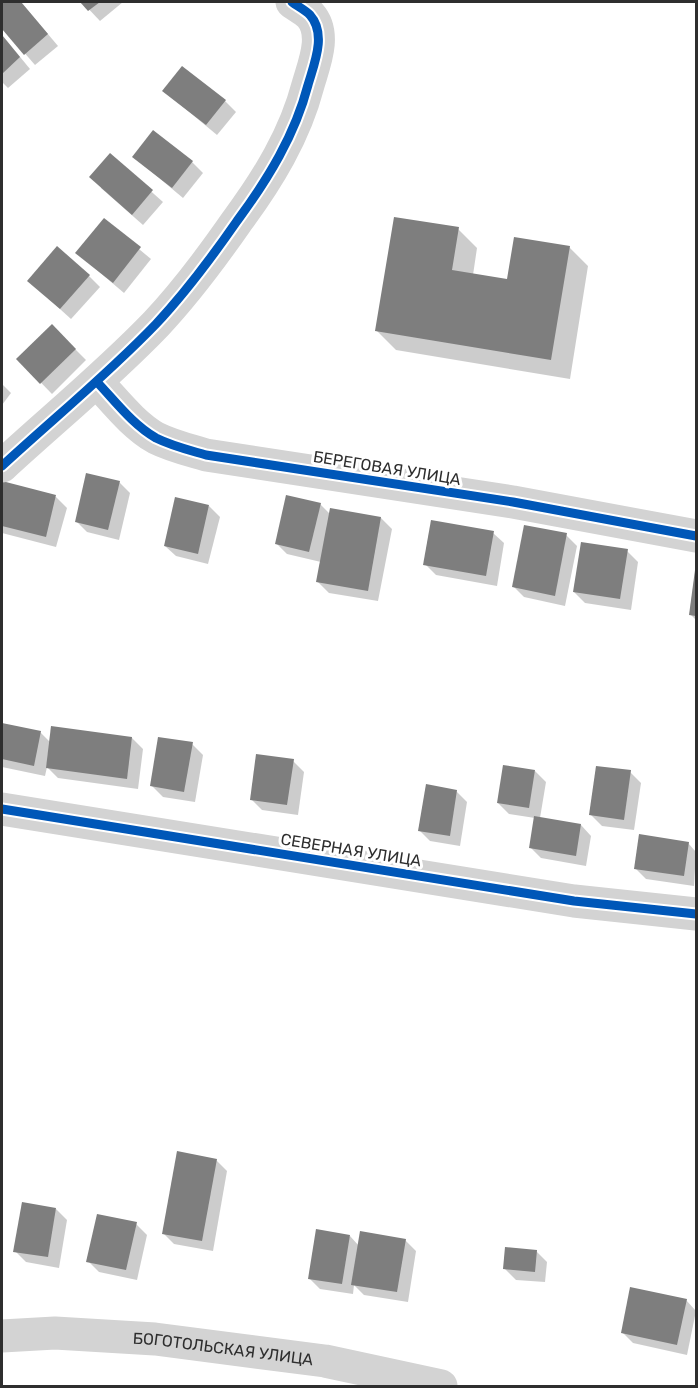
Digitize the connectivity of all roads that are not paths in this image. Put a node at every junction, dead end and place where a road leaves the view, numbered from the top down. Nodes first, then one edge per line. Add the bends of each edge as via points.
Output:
1 (292, 2) edge
2 (97, 382) junction
3 (2, 466) edge
4 (696, 536) edge
5 (2, 809) edge
6 (696, 914) edge
7 (2, 1336) edge
8 (441, 1386) edge

1 - 2 street via 310,15 318,31 318,48 303,107 289,141 202,270 156,324
2 - 3 street
2 - 4 street, БЕРЕГОВАЯ УЛИЦА via 155,437 206,455 513,502
5 - 6 street, СЕВЕРНАЯ УЛИЦА via 574,900
7 - 8 street, БОГОТОЛЬСКАЯ УЛИЦА via 55,1333 155,1339 325,1361

